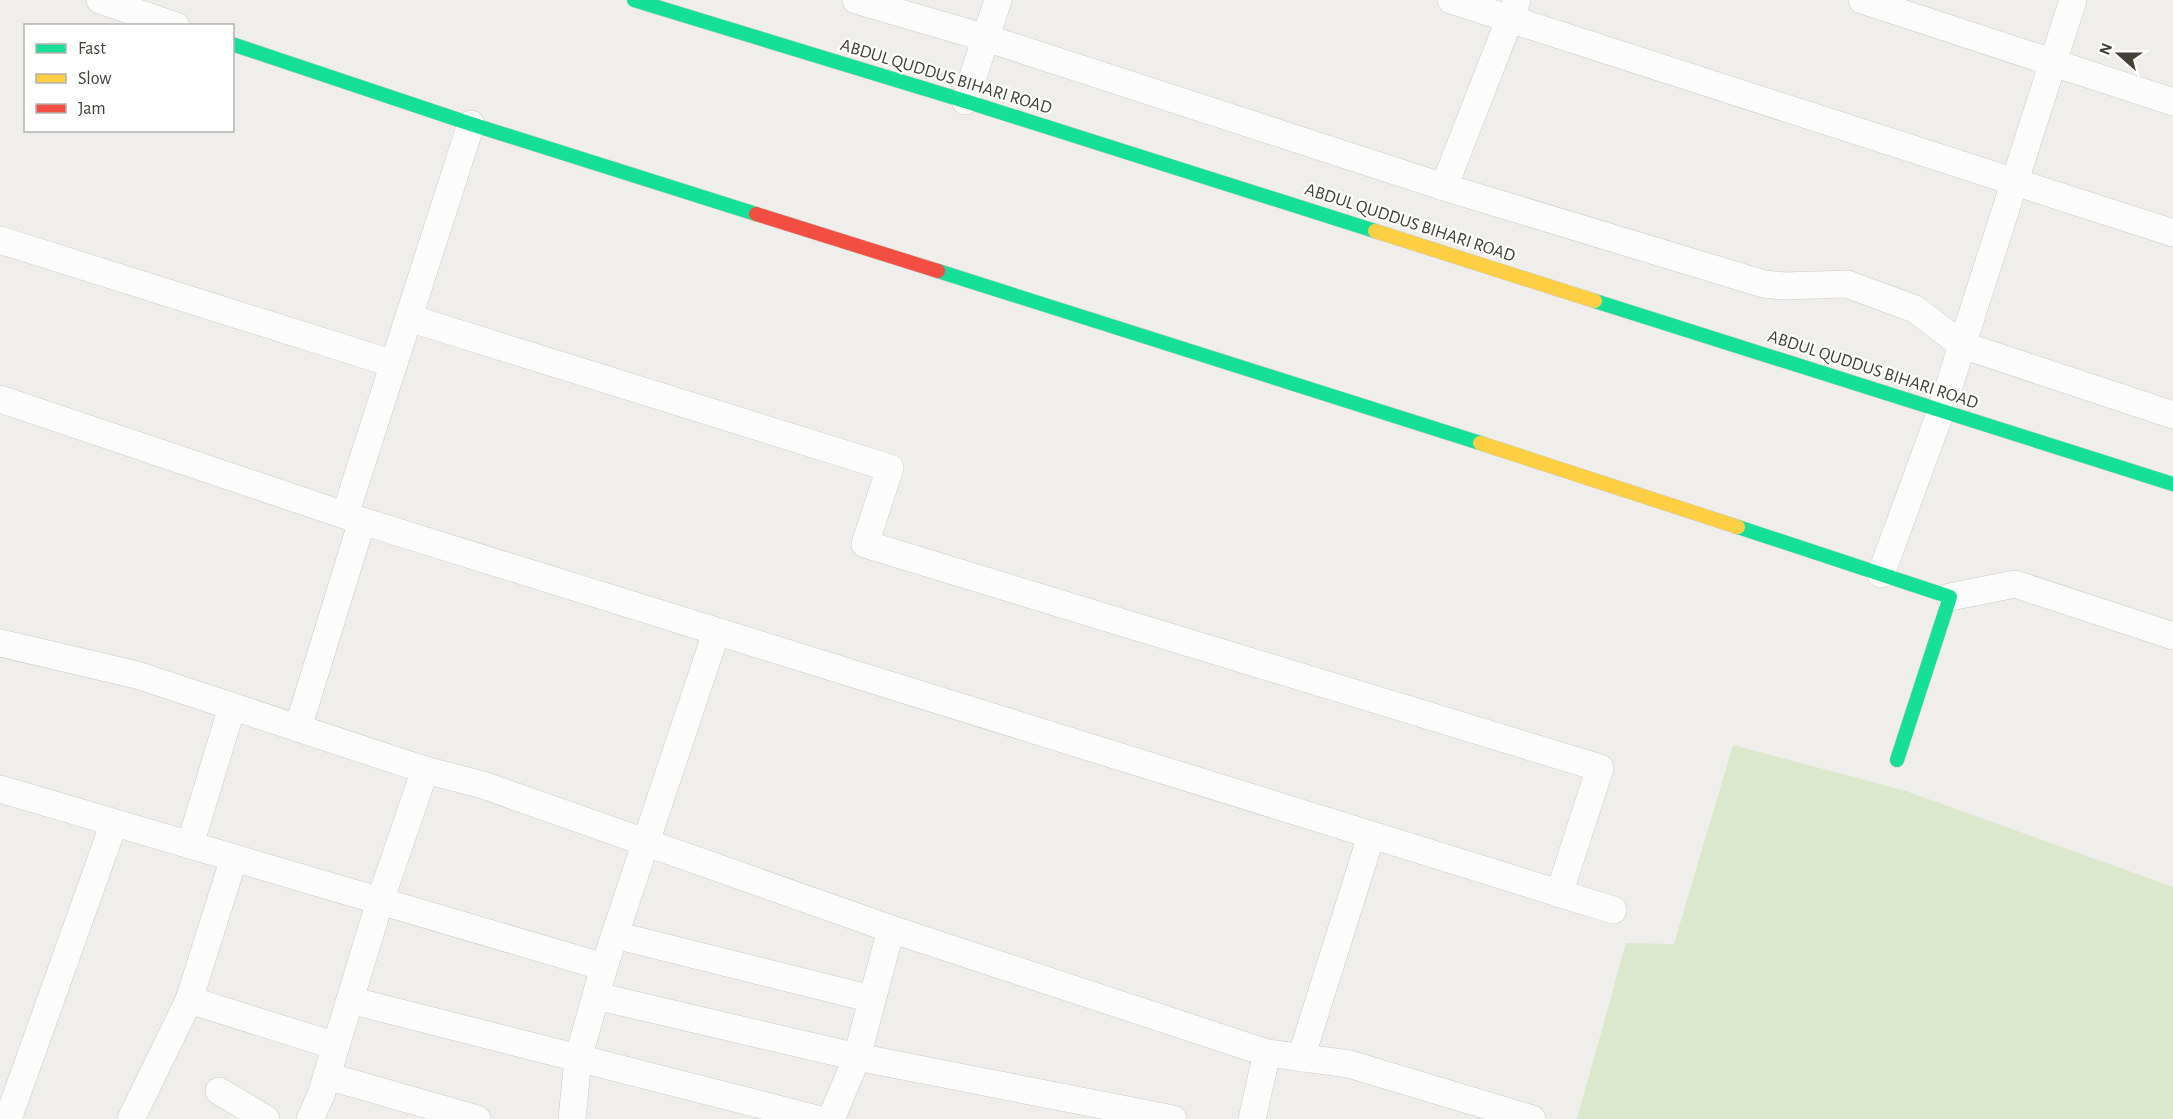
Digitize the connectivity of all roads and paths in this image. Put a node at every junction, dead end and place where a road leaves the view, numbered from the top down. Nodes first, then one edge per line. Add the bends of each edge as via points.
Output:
1 (100, 0) edge
2 (634, 0) edge
3 (856, 0) edge
4 (998, 0) edge
5 (1451, 0) edge
6 (1862, 0) edge
7 (2073, 0) edge
8 (1514, 10) edge
9 (170, 24) edge
10 (986, 39) junction
11 (234, 45) edge
12 (2053, 64) junction
13 (965, 101) junction
14 (2173, 102) edge
15 (471, 124) junction
16 (2014, 182) junction
17 (1444, 187) junction
18 (2173, 233) edge
19 (0, 240) edge
20 (409, 318) junction
21 (1962, 345) junction
22 (394, 364) junction
23 (0, 399) edge
24 (1941, 411) junction
25 (2173, 416) edge
26 (2173, 484) edge
27 (353, 518) junction
28 (1881, 574) junction
29 (1950, 597) junction
30 (716, 633) junction
31 (2173, 636) edge
32 (0, 643) edge
33 (232, 707) junction
34 (298, 728) junction
35 (1897, 760) dead end
36 (425, 770) junction
37 (1, 794) edge
38 (114, 823) junction
39 (1371, 836) junction
40 (646, 842) junction
41 (190, 845) junction
42 (234, 858) junction
43 (1559, 894) junction
44 (381, 901) junction
45 (1612, 910) dead end
46 (891, 929) junction
47 (615, 935) junction
48 (604, 967) junction
49 (596, 996) junction
50 (872, 999) junction
51 (189, 1000) junction
52 (350, 1000) junction
53 (336, 1046) junction
54 (1267, 1053) junction
55 (857, 1057) junction
56 (1301, 1058) junction
57 (578, 1059) junction
58 (327, 1076) junction
59 (219, 1091) dead end
60 (8, 1119) edge
61 (131, 1119) edge
62 (267, 1119) edge
63 (310, 1119) edge
64 (477, 1119) edge
65 (572, 1119) edge
66 (817, 1119) edge
67 (831, 1119) edge
68 (1173, 1119) edge
69 (1252, 1119) edge
70 (1532, 1119) edge

1 - 9 street
2 - 13 street, ABDUL QUDDUS BIHARI ROAD
3 - 10 street
4 - 10 street
5 - 8 street
6 - 12 street
7 - 12 street
8 - 16 street
8 - 17 street
10 - 13 street
10 - 17 street
11 - 15 street
12 - 14 street
12 - 16 street
13 - 24 street, ABDUL QUDDUS BIHARI ROAD
15 - 20 street
15 - 28 street
16 - 18 street
16 - 21 street
17 - 21 street via 1764,284 1847,284 1914,309
19 - 22 street
20 - 22 street
20 - 43 street via 890,468 865,544 1600,768
21 - 24 street
21 - 25 street
22 - 27 street
23 - 27 street
24 - 26 street, ABDUL QUDDUS BIHARI ROAD
24 - 28 street
27 - 30 street
27 - 34 street
28 - 29 street
29 - 31 street via 2015,584
29 - 35 street
30 - 39 street
30 - 40 street
32 - 33 street via 136,675
33 - 34 street
33 - 41 street
34 - 36 street
36 - 40 street via 483,785
36 - 44 street
37 - 38 street
38 - 41 street
38 - 60 street
39 - 43 street
39 - 56 street
40 - 46 street
40 - 47 street
41 - 42 street
42 - 44 street
42 - 51 street
43 - 45 street
44 - 48 street
44 - 52 street
46 - 50 street
46 - 54 street
47 - 48 street
47 - 50 street
48 - 49 street
49 - 55 street
49 - 57 street
50 - 55 street
51 - 53 street
51 - 61 street
52 - 53 street
52 - 57 street
53 - 58 street
54 - 56 street
54 - 69 street
55 - 67 street
55 - 68 street
56 - 70 street via 1349,1064
57 - 65 street
57 - 66 street
58 - 63 street
58 - 64 street
59 - 62 street

